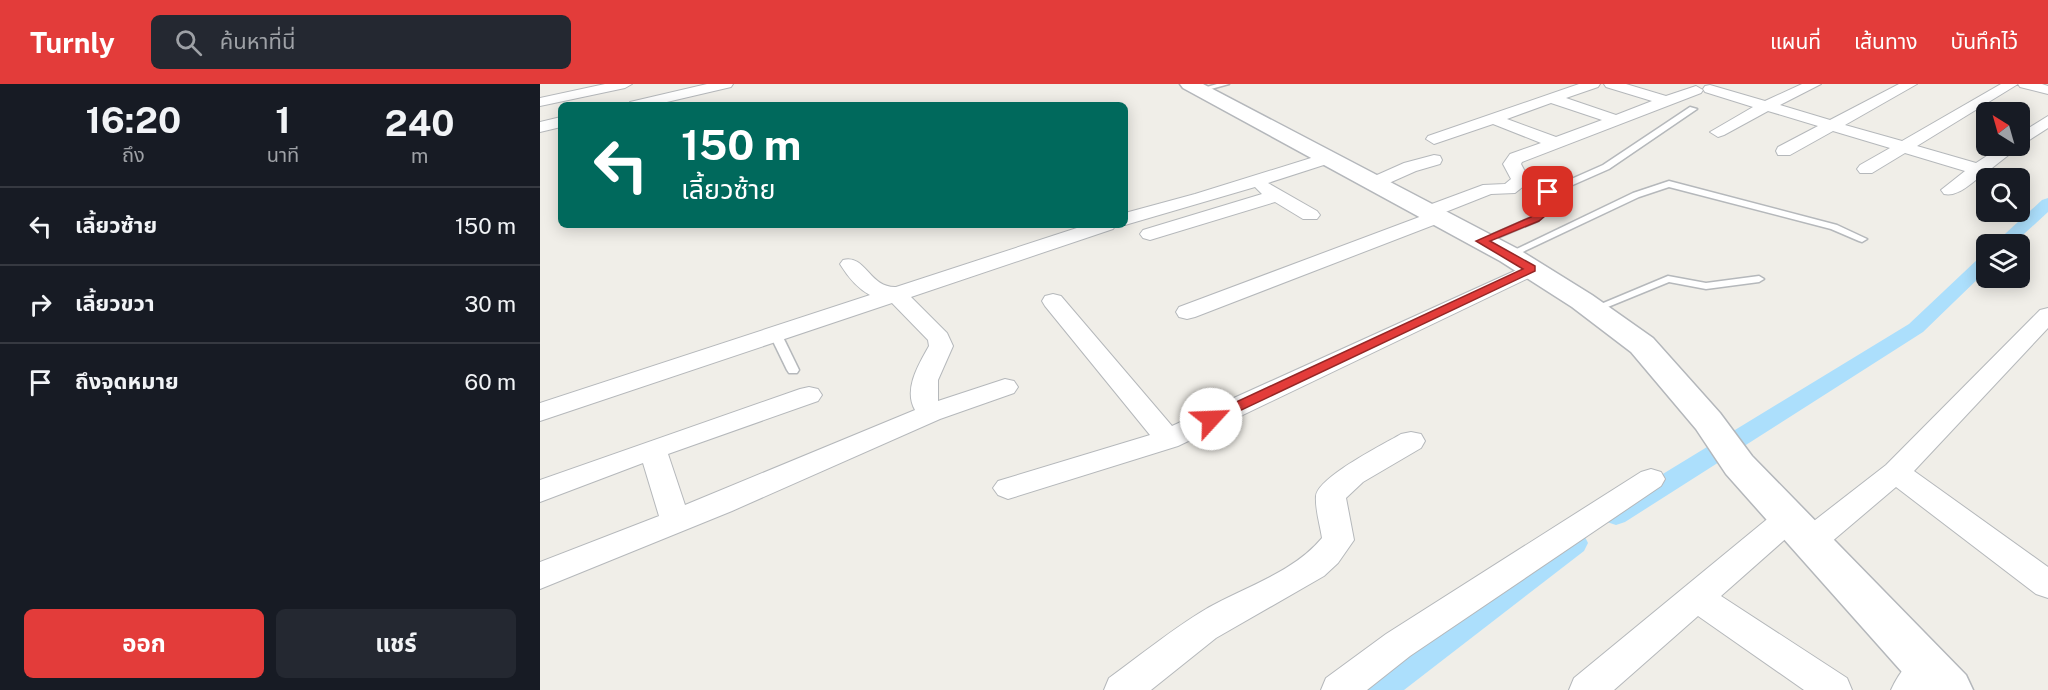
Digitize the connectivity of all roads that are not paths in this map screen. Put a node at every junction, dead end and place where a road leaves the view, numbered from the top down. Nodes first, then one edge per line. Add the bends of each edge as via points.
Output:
1 (625, 84) edge
2 (726, 84) edge
3 (1226, 84) edge
4 (1593, 84) edge
5 (1611, 84) edge
6 (1814, 84) edge
7 (1910, 84) edge
8 (2011, 84) edge
9 (2025, 84) edge
10 (1703, 86) edge
11 (1195, 87) edge
12 (2048, 90) edge
13 (1554, 93) junction
14 (1666, 101) junction
15 (540, 102) edge
16 (648, 102) edge
17 (1766, 106) junction
18 (1693, 109) dead end
19 (1494, 119) junction
20 (1617, 120) junction
21 (2048, 121) edge
22 (558, 123) edge
23 (1830, 126) junction
24 (540, 127) edge
25 (1718, 132) dead end
26 (2030, 133) edge
27 (1434, 139) dead end
28 (1557, 143) junction
29 (1903, 148) junction
30 (1784, 151) dead end
31 (1997, 156) edge
32 (1327, 158) junction
33 (1434, 160) dead end
34 (1980, 168) edge
35 (1866, 169) dead end
36 (1976, 170) edge
37 (1976, 171) edge
38 (1254, 182) junction
39 (1374, 183) junction
40 (1950, 190) dead end
41 (1277, 195) junction
42 (1310, 215) dead end
43 (1436, 216) junction
44 (1128, 218) edge
45 (1092, 228) edge
46 (1150, 234) dead end
47 (1862, 239) dead end
48 (1482, 241) junction
49 (1509, 255) junction
50 (850, 264) dead end
51 (1532, 269) junction
52 (1759, 279) dead end
53 (891, 295) junction
54 (1053, 301) dead end
55 (1594, 309) junction
56 (1187, 312) dead end
57 (2043, 328) edge
58 (775, 333) junction
59 (793, 370) dead end
60 (1005, 387) dead end
61 (809, 395) dead end
62 (540, 412) edge
63 (931, 413) junction
64 (1168, 439) junction
65 (1411, 441) dead end
66 (653, 449) junction
67 (1896, 472) junction
68 (1651, 479) dead end
69 (1008, 488) dead end
70 (540, 492) edge
71 (676, 521) junction
72 (1800, 530) junction
73 (540, 576) edge
74 (2048, 585) edge
75 (1695, 596) junction
76 (1929, 682) edge
77 (1122, 690) edge
78 (1339, 690) edge
79 (1587, 690) edge
80 (1834, 690) edge

1 - 15 street
2 - 16 street
3 - 11 lane
4 - 13 street
5 - 14 street
6 - 17 street
7 - 23 street
8 - 29 street
9 - 12 street
10 - 14 street
10 - 17 street
11 - 32 street
13 - 19 street
13 - 20 street
14 - 20 street
17 - 23 street
17 - 25 street
18 - 48 lane via 1606,167 1545,194 1548,208 1535,219
19 - 27 street
19 - 28 street
20 - 28 street
21 - 26 street
22 - 24 street
23 - 29 street
23 - 30 street
28 - 43 street via 1513,161 1521,181 1504,196
29 - 35 street
29 - 36 street
31 - 34 street
32 - 38 street
32 - 39 street
33 - 39 street
37 - 40 street
38 - 41 street
38 - 44 street
39 - 43 street
41 - 42 street
41 - 46 street
43 - 48 street
43 - 56 street
45 - 53 street
47 - 49 lane via 1834,227 1669,184 1636,195
48 - 49 street
49 - 51 street
50 - 53 street via 866,284
51 - 55 street
51 - 64 street
52 - 55 lane via 1706,286 1668,279
53 - 58 street
53 - 63 street via 939,338 941,346 922,394
54 - 64 street
55 - 72 street via 1642,345 1708,421 1739,465
57 - 67 street
58 - 59 lane
58 - 62 street
60 - 63 street
61 - 66 street
63 - 71 street
64 - 69 street
65 - 77 street via 1353,475 1331,495 1338,540 1326,557 1205,627
66 - 70 street
66 - 71 street
67 - 72 street
67 - 74 street
68 - 78 street via 1425,627
71 - 73 street
72 - 75 street
72 - 76 street
75 - 79 street
75 - 80 street

